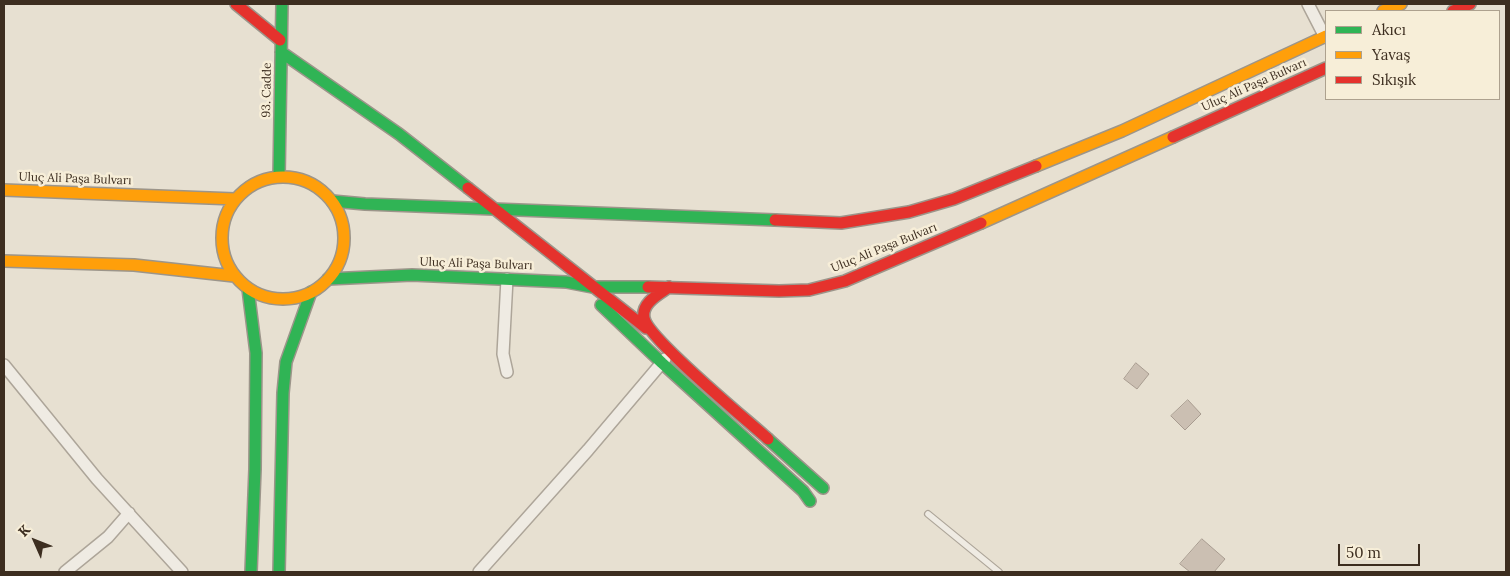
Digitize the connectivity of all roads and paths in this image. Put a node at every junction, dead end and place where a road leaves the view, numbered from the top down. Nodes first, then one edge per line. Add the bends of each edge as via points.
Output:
1 (236, 4) edge
2 (282, 4) edge
3 (1308, 4) edge
4 (1401, 4) edge
5 (1470, 4) edge
6 (1386, 10) edge
7 (1455, 10) edge
8 (1325, 34) edge
9 (1325, 36) edge
10 (281, 46) junction
11 (1325, 68) edge
12 (279, 176) junction
13 (4, 190) edge
14 (235, 199) junction
15 (332, 201) junction
16 (494, 209) junction
17 (4, 260) edge
18 (234, 276) junction
19 (328, 279) junction
20 (507, 279) junction
21 (566, 282) junction
22 (592, 287) junction
23 (669, 287) junction
24 (248, 289) junction
25 (311, 292) junction
26 (646, 328) junction
27 (670, 352) junction
28 (662, 363) junction
29 (4, 365) edge
30 (507, 372) dead end
31 (823, 488) dead end
32 (810, 501) dead end
33 (130, 513) junction
34 (928, 514) dead end
35 (65, 572) edge
36 (182, 572) edge
37 (251, 572) edge
38 (279, 572) edge
39 (479, 572) edge
40 (999, 572) edge

1 - 10 street
2 - 10 street, 93. Cadde
3 - 8 street
4 - 6 street
5 - 7 street
9 - 16 street, Uluç Ali Paşa Bulvarı via 1122,131 954,199 901,214 841,223
10 - 12 street, 93. Cadde
10 - 16 street
11 - 23 street, Uluç Ali Paşa Bulvarı via 844,281 809,290
12 - 14 street via 260,181
12 - 15 street via 309,182
13 - 14 street, Uluç Ali Paşa Bulvarı
14 - 18 street via 225,217 221,238 225,258
15 - 16 street, Uluç Ali Paşa Bulvarı
15 - 19 street via 341,218 344,246 338,265
16 - 22 street
17 - 18 street via 134,265
18 - 24 street
19 - 20 street, Uluç Ali Paşa Bulvarı via 412,275
19 - 25 street
20 - 21 street, Uluç Ali Paşa Bulvarı
20 - 30 street via 503,354
21 - 22 street, Uluç Ali Paşa Bulvarı
21 - 28 street via 599,303
22 - 23 street, Uluç Ali Paşa Bulvarı
22 - 26 street
23 - 26 street via 650,300 643,318
24 - 25 street via 265,297 284,300
24 - 37 street via 256,353
25 - 38 street via 286,362
26 - 27 street
27 - 28 street
27 - 31 street
28 - 32 street via 798,486
28 - 39 street
29 - 33 street
33 - 35 street via 108,537
33 - 36 street
34 - 40 lane

